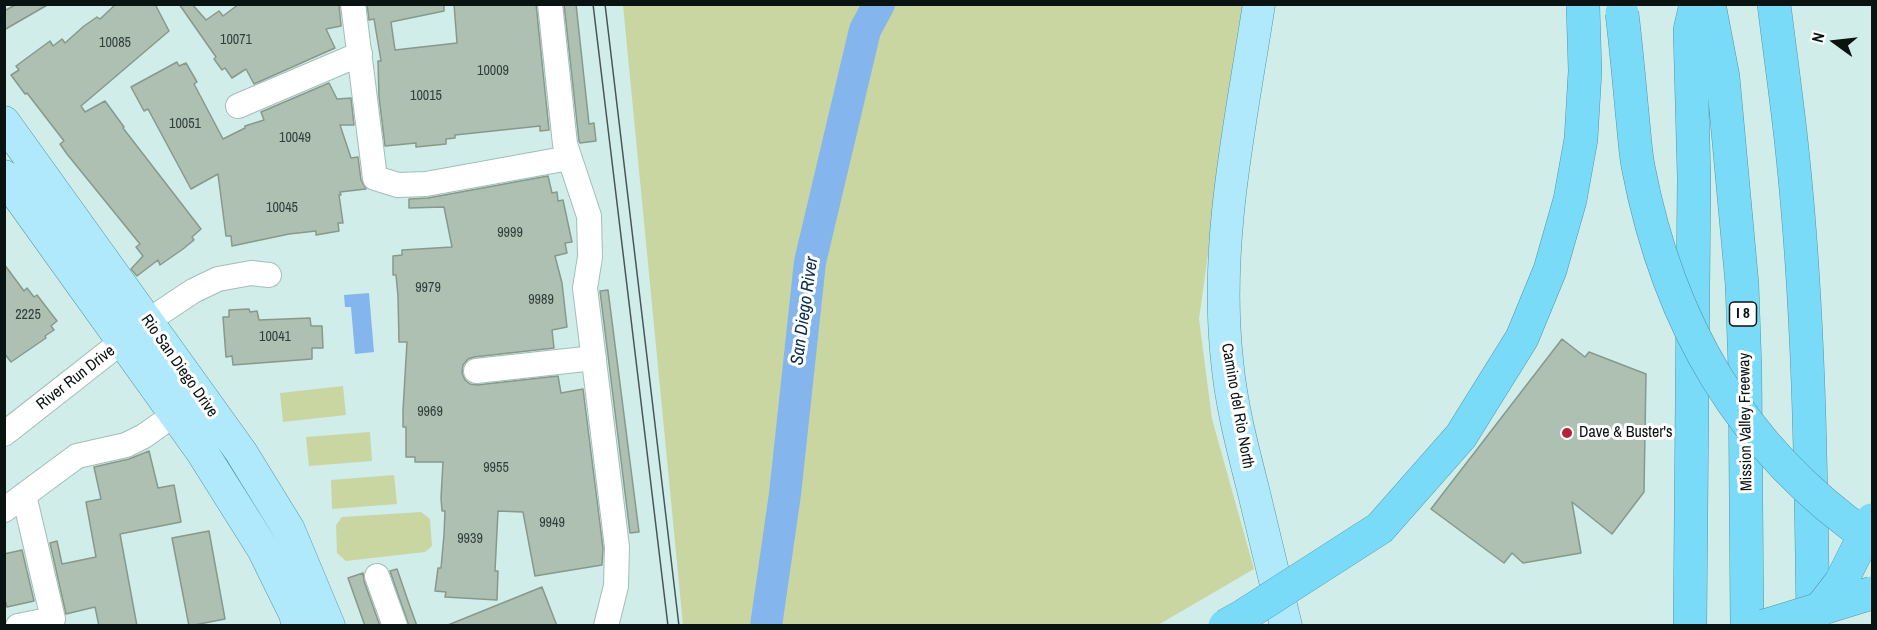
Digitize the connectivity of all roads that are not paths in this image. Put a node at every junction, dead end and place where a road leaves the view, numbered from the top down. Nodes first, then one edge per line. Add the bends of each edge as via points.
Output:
1 (353, 4) edge
2 (550, 4) edge
3 (1259, 4) edge
4 (1696, 4) edge
5 (1709, 4) edge
6 (1773, 4) edge
7 (1583, 5) edge
8 (1622, 9) edge
9 (360, 54) junction
10 (238, 106) dead end
11 (4, 122) edge
12 (569, 158) junction
13 (4, 176) edge
14 (269, 274) dead end
15 (148, 321) junction
16 (123, 341) junction
17 (594, 358) junction
18 (476, 371) dead end
19 (175, 414) junction
20 (4, 434) edge
21 (24, 495) junction
22 (4, 510) edge
23 (1872, 520) edge
24 (1872, 540) edge
25 (377, 576) dead end
26 (1872, 593) edge
27 (18, 626) edge
28 (298, 626) edge
29 (328, 626) edge
30 (395, 626) edge
31 (606, 626) edge
32 (1225, 626) edge
33 (1286, 626) edge
34 (1690, 626) edge
35 (1748, 626) edge
36 (1764, 626) edge
37 (1808, 626) edge
38 (1813, 626) edge

1 - 9 street
2 - 12 street
3 - 33 main road, Camino del Rio North via 1229,203 1224,321 1235,414
4 - 34 highway via 1690,30 1694,212
5 - 35 highway, Mission Valley Freeway / I 8 via 1723,77 1742,284
6 - 38 highway via 1792,150 1803,291
7 - 32 highway, bridge via 1585,71 1580,149 1550,270 1522,338 1461,436 1380,528
8 - 24 highway, bridge via 1637,164 1652,232 1677,304 1711,369 1750,429 1838,516
9 - 10 street
9 - 12 street via 375,178 398,185 426,184
11 - 15 main road, Rio San Diego Drive
12 - 17 street via 589,216 590,257 585,288
13 - 16 main road, Rio San Diego Drive
14 - 15 street, River Run Drive via 218,279
15 - 16 street, River Run Drive
15 - 29 main road, Rio San Diego Drive via 240,452 289,530
16 - 19 main road, Rio San Diego Drive
16 - 20 street, River Run Drive
17 - 18 street
17 - 31 street via 617,547 616,586
19 - 21 street via 126,445 77,456
19 - 28 main road, Rio San Diego Drive via 263,549
21 - 22 street
21 - 27 street via 53,619
23 - 37 highway, bridge via 1841,582
25 - 30 street
26 - 36 highway, bridge

